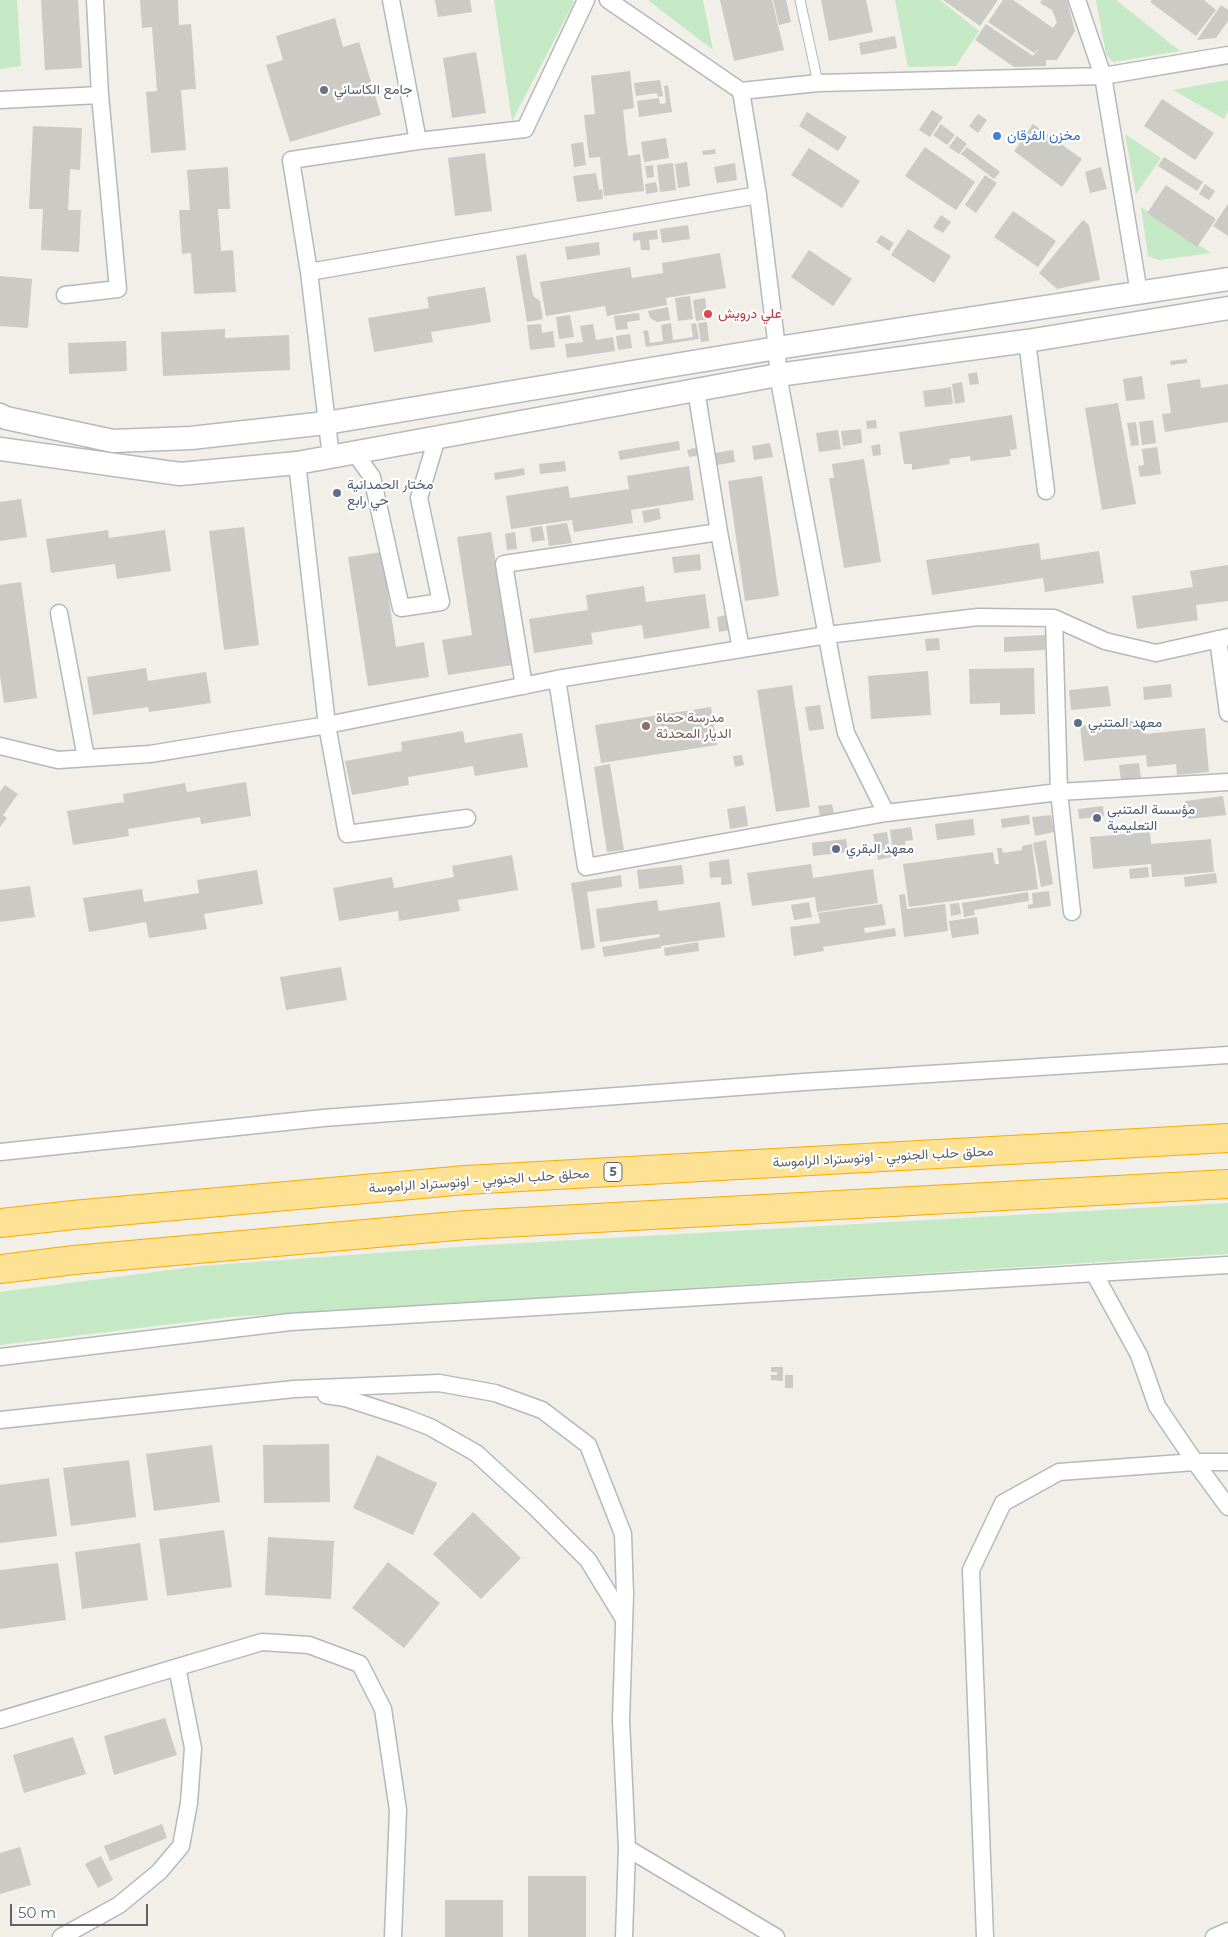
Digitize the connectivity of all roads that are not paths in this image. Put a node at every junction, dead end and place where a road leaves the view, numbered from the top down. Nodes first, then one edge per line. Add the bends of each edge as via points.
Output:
1 (95, 0) edge
2 (391, 0) edge
3 (586, 0) edge
4 (608, 0) edge
5 (800, 0) edge
6 (1077, 0) edge
7 (1228, 55) edge
8 (1103, 76) junction
9 (818, 83) junction
10 (741, 91) junction
11 (100, 96) junction
12 (0, 100) edge
13 (418, 141) junction
14 (758, 195) junction
15 (309, 272) junction
16 (1228, 279) edge
17 (1139, 293) junction
18 (65, 295) dead end
19 (1228, 308) edge
20 (1027, 341) junction
21 (776, 348) junction
22 (778, 375) junction
23 (696, 390) junction
24 (0, 415) edge
25 (326, 423) junction
26 (437, 438) junction
27 (0, 449) edge
28 (355, 453) junction
29 (331, 457) junction
30 (297, 463) junction
31 (1046, 491) dead end
32 (718, 532) junction
33 (59, 613) dead end
34 (1054, 618) junction
35 (827, 635) junction
36 (1223, 638) edge
37 (741, 649) junction
38 (557, 679) junction
39 (524, 686) junction
40 (1228, 713) edge
41 (327, 725) junction
42 (0, 746) edge
43 (86, 758) junction
44 (1228, 782) edge
45 (1059, 792) junction
46 (886, 813) junction
47 (467, 818) dead end
48 (1072, 912) dead end
49 (1228, 1055) edge
50 (1228, 1138) edge
51 (0, 1152) edge
52 (1228, 1184) edge
53 (0, 1224) edge
54 (1228, 1265) edge
55 (0, 1269) edge
56 (1094, 1272) junction
57 (0, 1357) edge
58 (294, 1389) junction
59 (0, 1420) edge
60 (1195, 1462) junction
61 (1228, 1462) edge
62 (1228, 1507) edge
63 (624, 1619) junction
64 (176, 1667) junction
65 (0, 1720) edge
66 (627, 1848) junction
67 (1228, 1931) edge
68 (61, 1937) edge
69 (393, 1937) edge
70 (624, 1937) edge
71 (776, 1937) edge
72 (985, 1937) edge
73 (1214, 1937) edge

1 - 11 street
2 - 13 street
3 - 13 street via 525,129
4 - 10 street
5 - 9 lane
6 - 8 street
7 - 8 street
8 - 9 street
8 - 17 street
9 - 10 street
10 - 14 street
11 - 12 street
11 - 18 street via 118,289
13 - 15 street via 291,160
14 - 15 street
14 - 21 street
15 - 25 street
16 - 17 main road
17 - 21 main road
19 - 20 main road
20 - 22 main road
20 - 31 street
21 - 22 street
21 - 25 main road
22 - 23 main road
22 - 35 street
23 - 26 main road
23 - 32 street
24 - 25 main road via 114,441 191,438
25 - 29 street
26 - 28 main road
26 - 28 street via 419,498 441,602 400,608 372,477
27 - 30 main road via 180,474
28 - 29 main road
29 - 30 main road
30 - 41 street
32 - 37 street
32 - 39 street via 504,564
33 - 43 street
34 - 35 street via 978,617
34 - 36 street via 1105,641 1156,653
34 - 45 street
35 - 37 street
35 - 46 street via 846,733
36 - 40 street
37 - 38 street
38 - 39 street
38 - 46 street via 586,867
39 - 41 street
41 - 43 street via 150,754
41 - 47 street via 347,834
42 - 43 street via 58,760
44 - 45 street
45 - 46 street
45 - 48 street
49 - 51 street via 804,1082 323,1118
50 - 53 highway, محلق حلب الجنوبي - اوتوستراد الراموسة / 5 via 466,1180
52 - 55 highway via 466,1225
54 - 56 street
56 - 57 street via 290,1322
56 - 60 street via 1139,1355 1157,1406
58 - 59 street
58 - 63 street via 345,1398 404,1417 476,1454 588,1560
58 - 63 street via 439,1383 496,1393 542,1410 588,1445 623,1534
60 - 61 street
60 - 62 street
60 - 72 street via 1059,1472 1003,1503 971,1570
63 - 66 street via 621,1720
64 - 65 street
64 - 68 street via 193,1748 189,1803 181,1846 159,1872 118,1905
64 - 69 street via 262,1642 309,1645 360,1664 383,1709 398,1810
66 - 70 street
66 - 71 street
67 - 73 street

